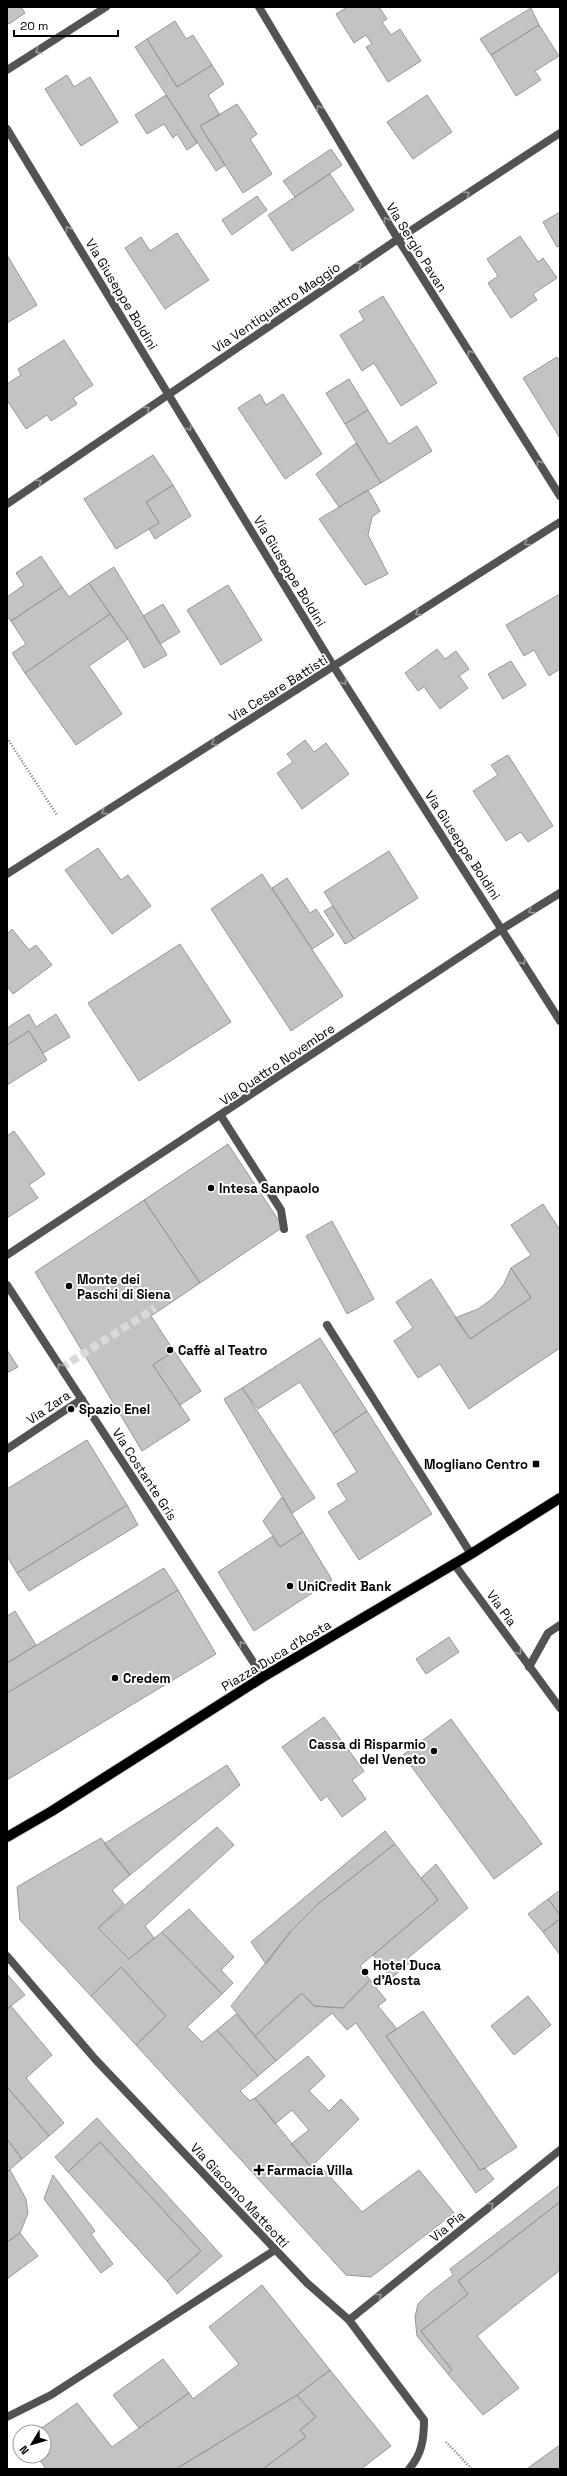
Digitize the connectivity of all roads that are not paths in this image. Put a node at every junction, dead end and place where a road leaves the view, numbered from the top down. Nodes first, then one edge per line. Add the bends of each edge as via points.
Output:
1 (106, 7) edge
2 (259, 7) edge
3 (7, 70) edge
4 (7, 129) edge
5 (560, 133) edge
6 (398, 239) junction
7 (169, 394) junction
8 (560, 496) edge
9 (7, 504) edge
10 (560, 522) edge
11 (334, 667) junction
12 (7, 874) edge
13 (560, 893) edge
14 (502, 929) junction
15 (560, 1022) edge
16 (221, 1116) junction
17 (284, 1229) dead end
18 (7, 1255) edge
19 (7, 1285) edge
20 (327, 1325) dead end
21 (82, 1399) junction
22 (7, 1449) edge
23 (560, 1498) edge
24 (471, 1554) junction
25 (454, 1564) junction
26 (560, 1625) edge
27 (529, 1667) junction
28 (263, 1677) junction
29 (560, 1708) edge
30 (7, 1837) edge
31 (7, 1956) edge
32 (560, 2150) edge
33 (275, 2250) junction
34 (349, 2320) junction
35 (7, 2417) edge
36 (409, 2469) edge

1 -> 3 street
6 -> 2 street, Via Sergio Pavan
7 -> 4 street, Via Giuseppe Boldini
6 -> 5 street, Via Ventiquattro Maggio
7 -> 6 street, Via Ventiquattro Maggio
8 -> 6 street, Via Sergio Pavan
9 -> 7 street, Via Ventiquattro Maggio
7 -> 11 street, Via Giuseppe Boldini
10 -> 11 street, Via Cesare Battisti
11 -> 12 street, Via Cesare Battisti
11 -> 14 street, Via Giuseppe Boldini
13 -> 14 street, Via Quattro Novembre
14 -> 15 street, Via Giuseppe Boldini
14 - 16 street, Via Quattro Novembre
16 - 17 street via 282,1210
16 - 18 street, Via Quattro Novembre
21 -> 19 street, Via Costante Gris
20 - 24 street
21 - 22 street, Via Zara
28 -> 21 street, Via Costante Gris
23 - 24 main road, Piazza Duca d'Aosta
24 - 25 main road, Piazza Duca d'Aosta
25 -> 27 street, Via Pia
25 - 28 main road, Piazza Duca d'Aosta
26 - 27 street via 548,1633
27 - 29 street, Via Pia
28 - 30 main road, Piazza Duca d'Aosta
31 - 33 street, Via Giacomo Matteotti via 95,2059
34 -> 32 street, Via Pia
33 - 34 street, Via Giacomo Matteotti
33 - 35 street via 51,2396
34 - 36 street, Via Giacomo Matteotti via 424,2420 424,2440 416,2460

